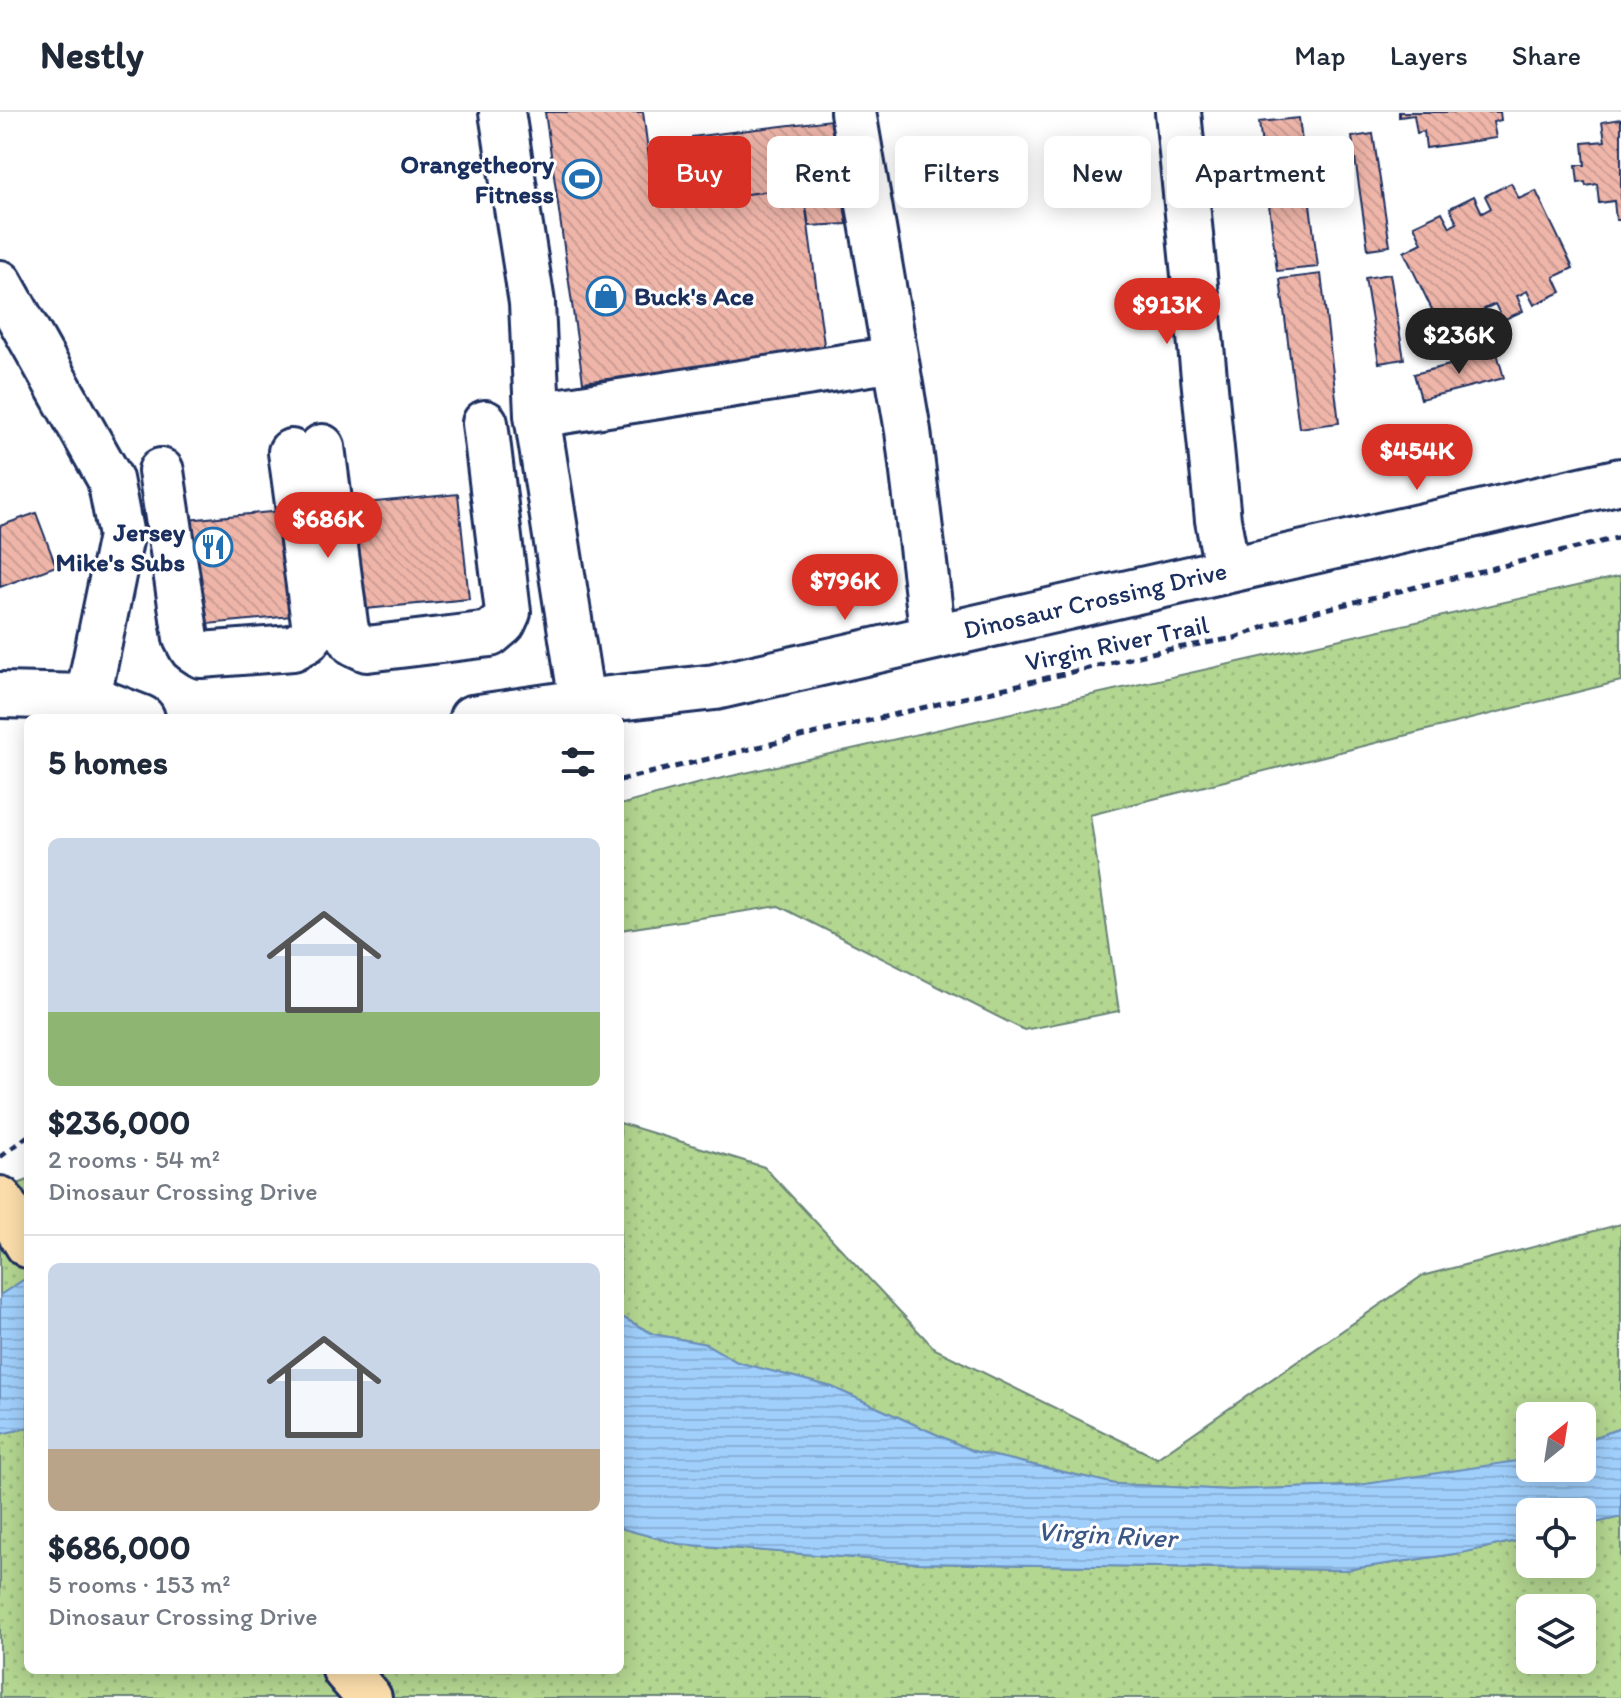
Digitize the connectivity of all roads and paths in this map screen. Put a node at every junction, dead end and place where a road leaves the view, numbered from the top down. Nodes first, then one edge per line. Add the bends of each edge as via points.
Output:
1 (502, 112) edge
2 (853, 112) edge
3 (1178, 112) edge
4 (0, 283) edge
5 (895, 359) junction
6 (537, 415) junction
7 (485, 423) dead end
8 (161, 471) dead end
9 (1621, 481) edge
10 (1621, 537) edge
11 (1227, 569) junction
12 (933, 637) junction
13 (0, 695) edge
14 (88, 697) junction
15 (582, 702) junction
16 (132, 714) edge
17 (500, 714) edge
18 (624, 779) edge
19 (24, 1139) edge
20 (0, 1157) edge
21 (0, 1199) edge
22 (24, 1238) edge
23 (348, 1674) edge
24 (369, 1698) edge

1 - 6 street via 532,303
2 - 5 street
3 - 11 street
4 - 14 street via 110,479 121,536
5 - 6 street
5 - 12 street
6 - 15 street
7 - 8 street via 508,612 490,634 367,649 354,643 346,631 307,450 315,630 293,648 201,655 186,638
9 - 11 street, Dinosaur Crossing Drive
10 - 18 path, Virgin River Trail via 1289,618 1235,638 1160,651
11 - 12 street, Dinosaur Crossing Drive
12 - 15 street, Dinosaur Crossing Drive via 715,687
13 - 14 street
14 - 16 street
15 - 17 street, Dinosaur Crossing Drive
19 - 20 path
21 - 22 main road
23 - 24 main road

